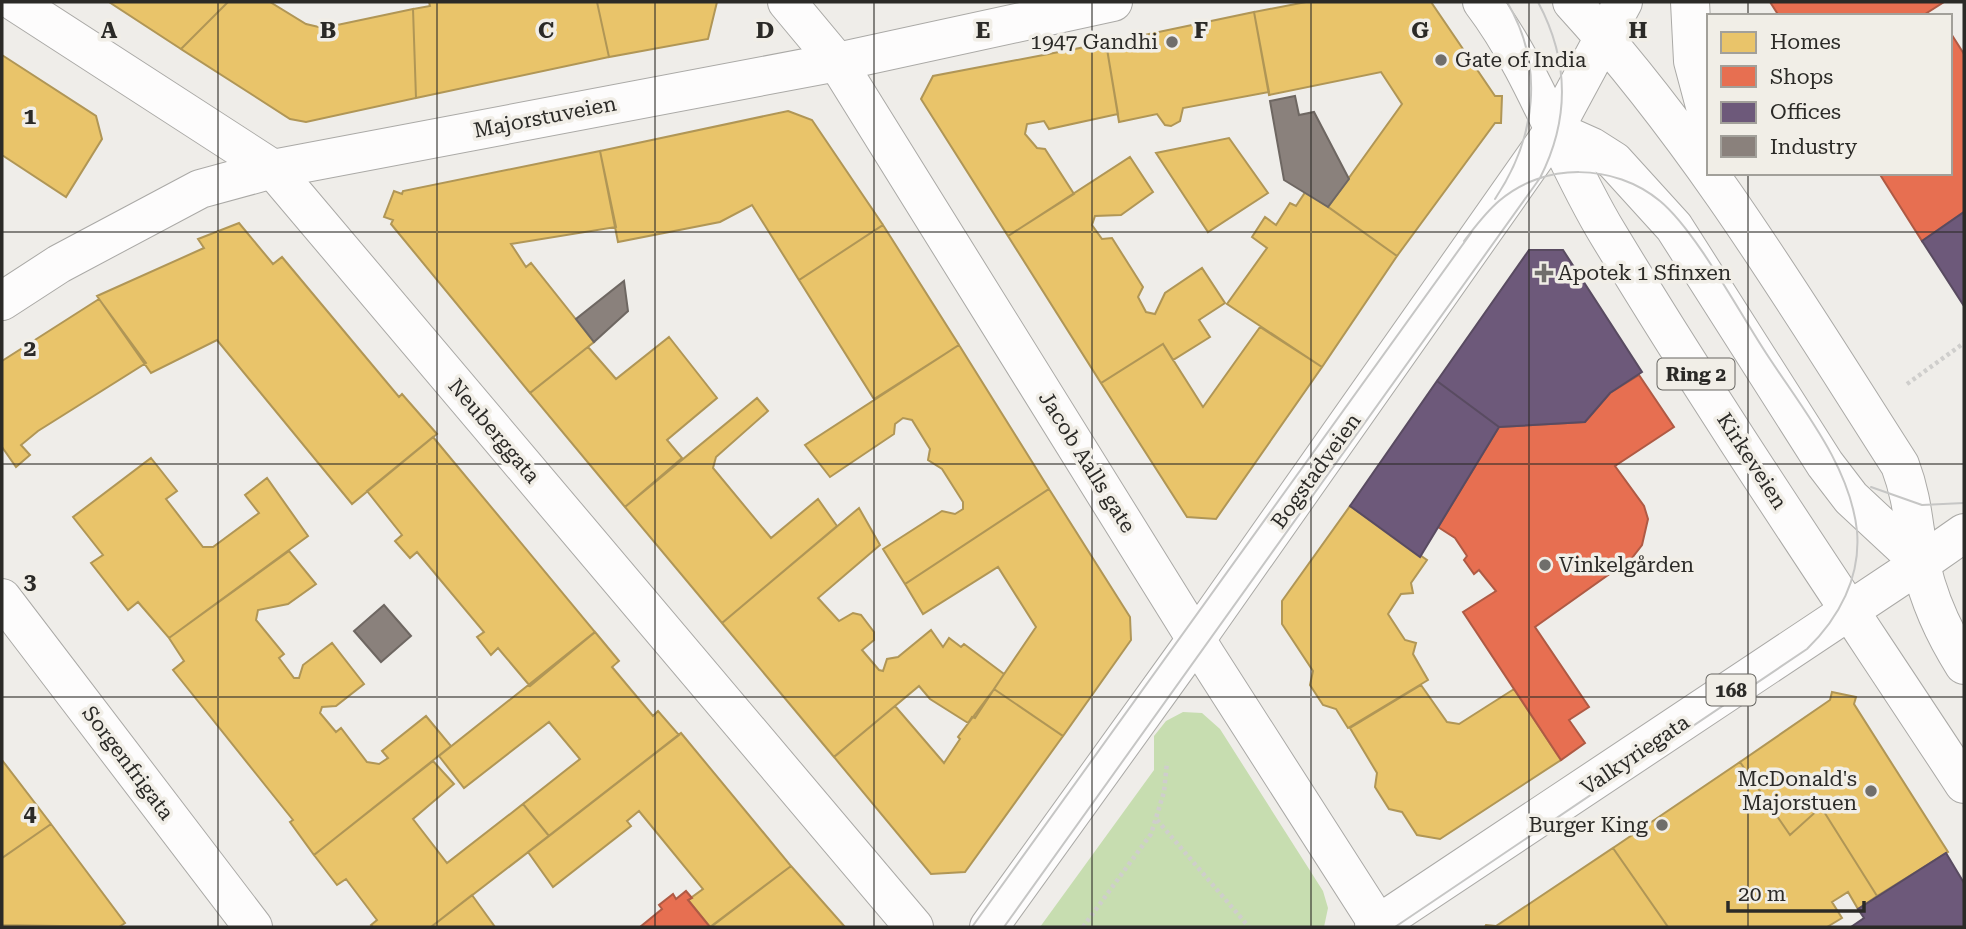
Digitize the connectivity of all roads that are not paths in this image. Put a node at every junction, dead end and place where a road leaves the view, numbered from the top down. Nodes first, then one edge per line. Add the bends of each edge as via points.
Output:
1 (16, 2) edge
2 (787, 2) edge
3 (1113, 2) edge
4 (1482, 2) edge
5 (1572, 2) edge
6 (1623, 2) edge
7 (1690, 2) edge
8 (1604, 37) junction
9 (837, 62) junction
10 (1707, 114) edge
11 (1554, 130) junction
12 (272, 169) junction
13 (1707, 172) edge
14 (1709, 175) edge
15 (1725, 175) edge
16 (1735, 210) junction
17 (2, 301) edge
18 (1964, 533) edge
19 (1921, 563) junction
20 (2, 598) edge
21 (1851, 611) junction
22 (1197, 638) junction
23 (1964, 665) edge
24 (1964, 784) edge
25 (1377, 926) edge
26 (253, 927) edge
27 (914, 927) edge
28 (989, 927) edge

1 - 12 street, Neuberggata
2 - 9 street, Jacob Aalls gate
3 - 9 street, Majorstuveien
4 - 11 street, Kirkeveien / Ring 2
5 - 8 street
6 - 8 street, Bogstadveien
7 - 10 street via 1693,61
8 - 11 street, Bogstadveien
8 - 13 street
9 - 12 street, Majorstuveien
9 - 22 street, Jacob Aalls gate
11 - 19 street via 1614,161 1674,227 1825,464 1851,498
11 - 21 street, Kirkeveien / Ring 2 via 1607,233
11 - 22 street, Bogstadveien
12 - 17 street, Majorstuveien via 200,190 59,264
12 - 27 street, Neuberggata
14 - 16 street
15 - 16 street
16 - 19 street via 1900,465 1912,497
18 - 19 street, Valkyriegata
19 - 21 street, Valkyriegata / 168
19 - 23 street via 1937,613
20 - 26 street, Sorgenfrigata
21 - 24 street, Kirkeveien / Ring 2
21 - 25 street, Valkyriegata / 168
22 - 25 street, Jacob Aalls gate
22 - 28 street, Bogstadveien

